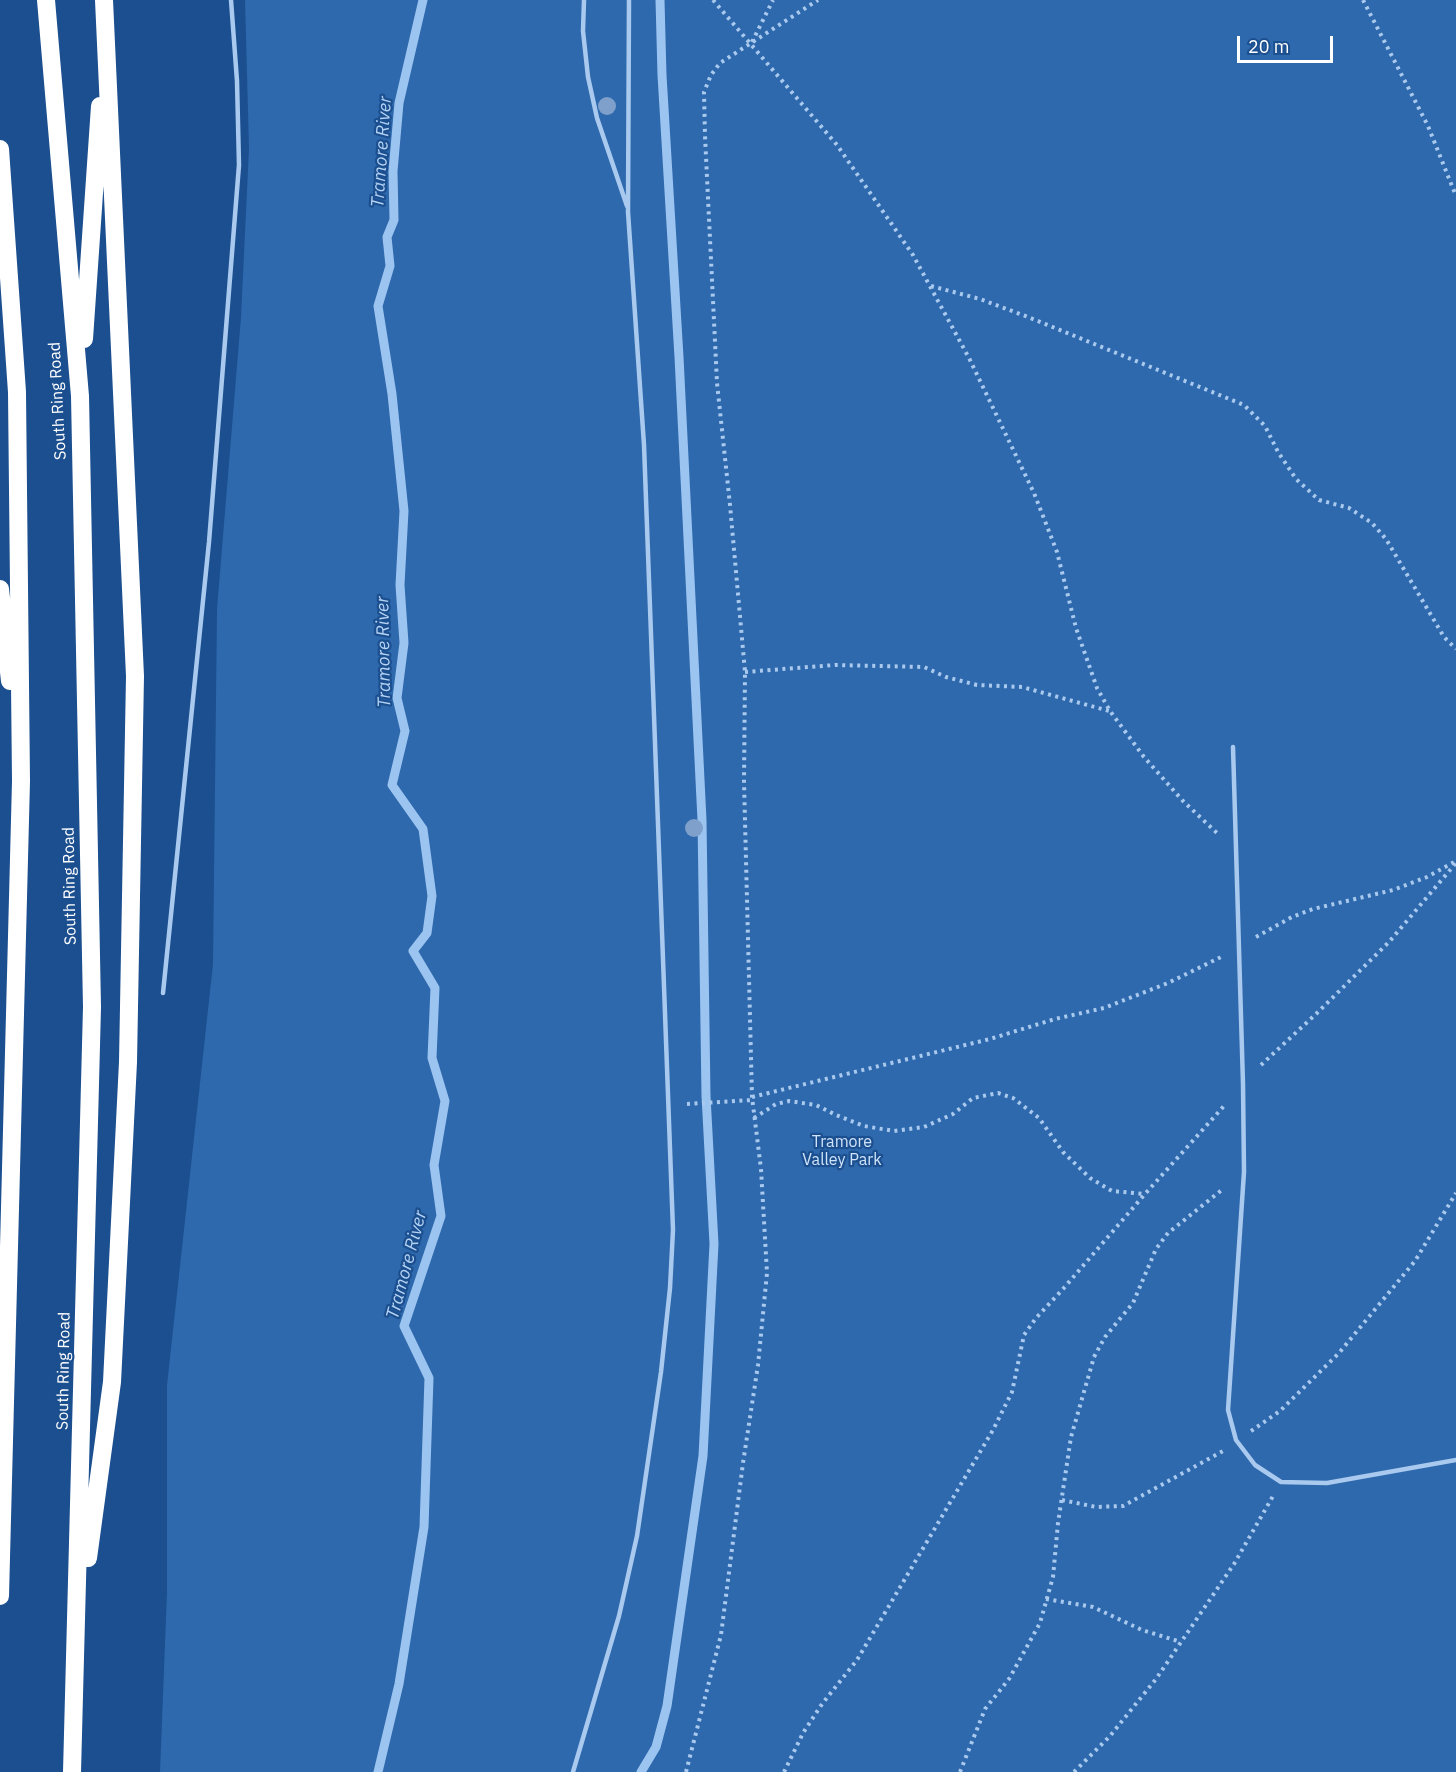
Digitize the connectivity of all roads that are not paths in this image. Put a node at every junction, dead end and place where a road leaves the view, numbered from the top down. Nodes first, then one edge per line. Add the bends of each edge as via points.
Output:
1 (46, 0) edge
2 (231, 0) edge
3 (584, 0) edge
4 (629, 0) edge
5 (105, 9) edge
6 (0, 149) edge
7 (628, 212) junction
8 (80, 396) junction
9 (0, 590) edge
10 (1233, 747) dead end
11 (21, 781) junction
12 (163, 993) dead end
13 (1456, 1460) edge
14 (0, 1596) edge
15 (76, 1649) junction
16 (72, 1772) edge
17 (573, 1772) edge

1 - 8 highway, South Ring Road
2 - 12 lane via 239,165 207,554
3 - 7 lane via 583,31 592,98
4 - 7 lane
5 - 8 highway
5 - 15 highway via 135,676 133,805 128,1062 112,1382
6 - 11 highway via 17,392
7 - 17 lane via 644,445 673,1230 661,1372 637,1536 619,1616
8 - 15 highway, South Ring Road via 92,1007
9 - 11 highway
10 - 13 lane via 1244,1084 1244,1172 1228,1410 1236,1440 1255,1465 1281,1482 1327,1483
11 - 14 highway
15 - 16 highway, South Ring Road

